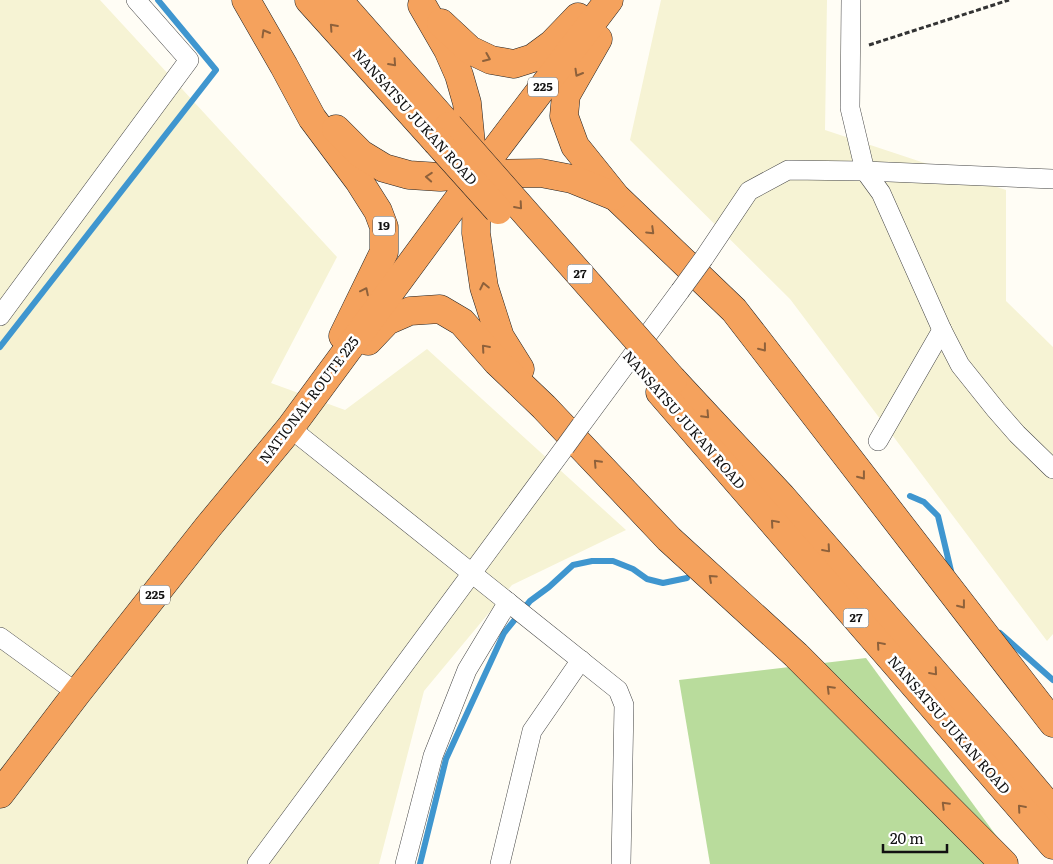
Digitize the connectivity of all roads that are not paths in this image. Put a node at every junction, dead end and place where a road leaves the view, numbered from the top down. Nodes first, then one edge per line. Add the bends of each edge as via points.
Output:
1 (136, 0) edge
2 (246, 0) edge
3 (309, 0) edge
4 (338, 0) edge
5 (595, 0) edge
6 (609, 0) edge
7 (620, 0) edge
8 (851, 0) edge
9 (420, 3) edge
10 (284, 66) junction
11 (443, 133) junction
12 (865, 171) junction
13 (480, 175) junction
14 (1053, 179) edge
15 (616, 197) junction
16 (0, 316) edge
17 (942, 330) junction
18 (667, 386) junction
19 (313, 398) junction
20 (544, 407) junction
21 (290, 428) junction
22 (878, 441) dead end
23 (1053, 469) edge
24 (472, 573) junction
25 (517, 610) junction
26 (0, 636) edge
27 (581, 660) junction
28 (77, 693) junction
29 (1053, 723) edge
30 (0, 794) edge
31 (1053, 811) edge
32 (1053, 845) edge
33 (257, 864) edge
34 (405, 864) edge
35 (500, 864) edge
36 (621, 864) edge
37 (1004, 864) edge

1 - 16 street via 189,60
10 -> 2 highway, 19
11 -> 3 highway, NANSATSU JUKAN ROAD
4 -> 11 highway, NANSATSU JUKAN ROAD
9 -> 5 highway via 470,50 491,60 514,64 532,58 552,44
6 - 13 highway, NATIONAL ROUTE 225 / 225
7 -> 15 highway via 566,94 564,116 575,146
8 - 12 street via 850,108
9 - 13 highway via 459,75
13 -> 10 highway, 19 via 409,175 384,168 361,154 332,125
19 -> 10 highway, 19 via 384,252 384,228 378,211 312,118
11 - 13 highway, NANSATSU JUKAN ROAD, bridge
12 - 14 street
12 - 17 street via 881,193
12 - 24 street, bridge via 788,170 748,191 704,258
13 - 15 highway via 541,173 572,179
13 - 18 highway, NANSATSU JUKAN ROAD / 27, bridge
13 - 19 highway, NATIONAL ROUTE 225 / 225
20 -> 13 highway via 500,337 484,287 476,233
15 -> 29 highway via 734,310
17 - 22 street
17 - 23 street via 960,365 990,403 1016,434
18 -> 31 highway, NANSATSU JUKAN ROAD / 27 via 789,505
32 -> 18 highway, NANSATSU JUKAN ROAD / 27
20 -> 19 highway via 497,362 462,322 440,309 410,310 387,321
19 - 21 highway, NATIONAL ROUTE 225 / 225
37 -> 20 highway via 796,656 669,539
21 - 24 street
21 - 28 highway, NATIONAL ROUTE 225 / 225
24 - 25 street
24 - 33 street
25 - 27 street
25 - 34 street via 467,670 433,756
26 - 28 street
27 - 35 street via 532,732
27 - 36 street via 618,690 624,705
28 - 30 highway, NATIONAL ROUTE 225 / 225

